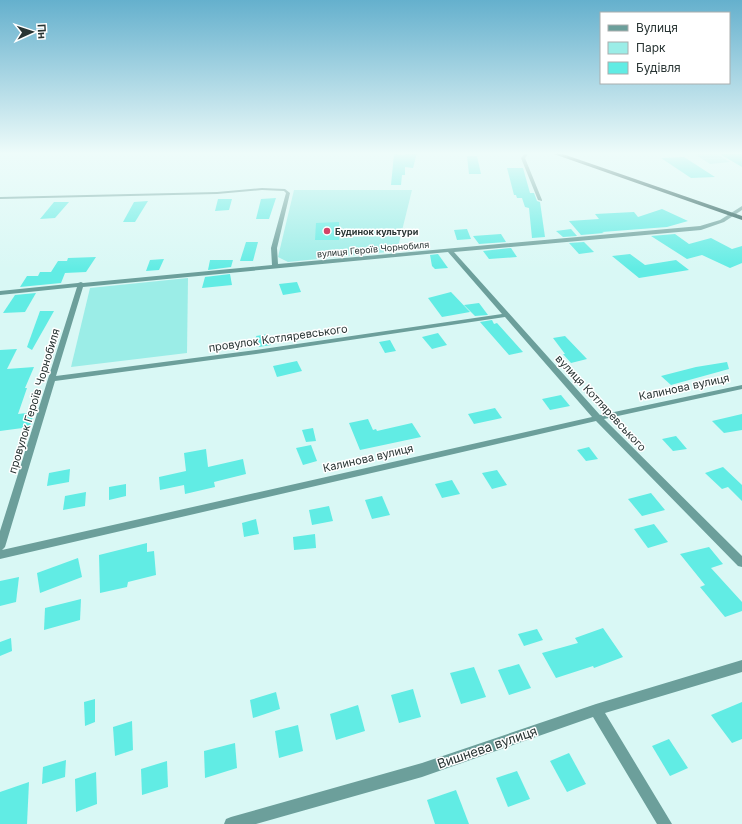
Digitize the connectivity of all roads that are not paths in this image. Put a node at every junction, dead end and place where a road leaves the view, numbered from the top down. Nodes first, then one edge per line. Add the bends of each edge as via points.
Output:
1 (239, 191) edge
2 (286, 191) edge
3 (537, 191) edge
4 (666, 191) edge
5 (0, 198) edge
6 (540, 200) dead end
7 (742, 208) edge
8 (732, 214) junction
9 (742, 218) edge
10 (450, 251) junction
11 (275, 266) junction
12 (81, 284) junction
13 (0, 293) edge
14 (506, 315) junction
15 (52, 379) junction
16 (742, 387) edge
17 (598, 418) junction
18 (0, 547) edge
19 (0, 555) edge
20 (742, 563) edge
21 (742, 666) edge
22 (596, 710) junction
23 (232, 824) edge
24 (665, 824) edge

1 - 5 street
2 - 11 street via 274,248
3 - 6 street
4 - 8 highway
7 - 8 street, вулиця Героїв Чорнобиля
8 - 9 highway
8 - 10 street, вулиця Героїв Чорнобиля via 722,221 701,228
10 - 11 street, вулиця Героїв Чорнобиля
10 - 14 street, вулиця Котляревського
11 - 12 street, вулиця Героїв Чорнобиля
12 - 13 street, вулиця Героїв Чорнобиля
12 - 15 street, провулок Героїв Чорнобиля
14 - 15 street, провулок Котляревського
14 - 17 street, вулиця Котляревського
15 - 18 street, провулок Героїв Чорнобиля
16 - 17 street, Калинова вулиця
17 - 19 street, Калинова вулиця
17 - 20 street, вулиця Котляревського
21 - 22 street, Вишнева вулиця
22 - 23 street, Вишнева вулиця via 422,770
22 - 24 street

